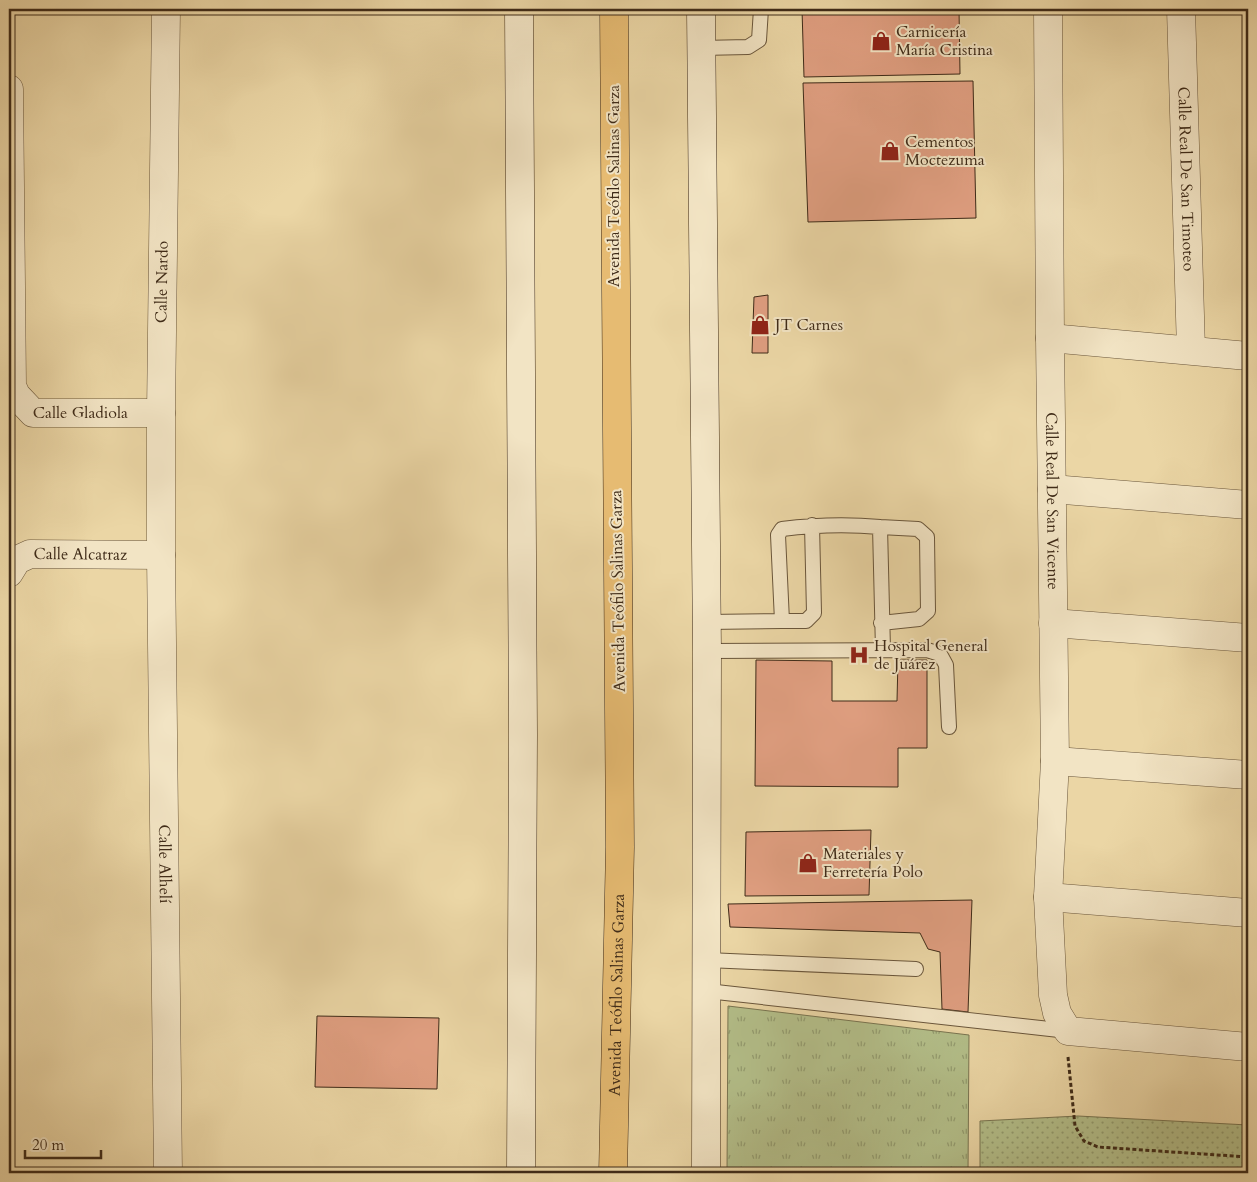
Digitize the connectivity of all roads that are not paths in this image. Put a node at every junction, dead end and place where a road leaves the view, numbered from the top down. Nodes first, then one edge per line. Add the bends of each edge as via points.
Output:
1 (166, 9) edge
2 (519, 9) edge
3 (614, 9) edge
4 (701, 9) edge
5 (761, 9) edge
6 (1048, 9) edge
7 (1181, 9) edge
8 (701, 48) junction
9 (9, 89) edge
10 (1050, 338) junction
11 (1191, 350) junction
12 (1248, 356) edge
13 (160, 413) junction
14 (1052, 489) junction
15 (1248, 504) edge
16 (812, 525) junction
17 (880, 527) junction
18 (161, 555) junction
19 (9, 573) edge
20 (782, 621) junction
21 (707, 622) junction
22 (882, 623) junction
23 (1053, 623) junction
24 (1248, 638) edge
25 (883, 650) junction
26 (707, 652) junction
27 (949, 727) dead end
28 (1055, 760) junction
29 (1248, 775) edge
30 (1048, 897) junction
31 (1248, 913) edge
32 (707, 960) junction
33 (916, 969) dead end
34 (707, 991) junction
35 (1068, 1031) junction
36 (1248, 1047) edge
37 (168, 1173) edge
38 (521, 1173) edge
39 (613, 1173) edge
40 (706, 1173) edge

1 - 13 street, Calle Nardo
2 - 38 street via 523,735
3 - 39 main road, Avenida Teófilo Salinas Garza via 620,847
4 - 8 street
5 - 8 lane via 759,40 748,47
6 - 10 street, Calle Real De San Vicente
7 - 11 street, Calle Real De San Timoteo
8 - 21 street
9 - 13 street, Calle Gladiola via 12,386 16,395 33,413
10 - 11 street
10 - 14 street, Calle Real De San Vicente
11 - 12 street
13 - 18 street, Calle Nardo
14 - 15 street
14 - 23 street, Calle Real De San Vicente
16 - 17 lane
16 - 20 lane via 814,613 806,621
16 - 20 lane via 782,529 778,535
17 - 22 lane
17 - 22 lane via 918,529 927,537 928,610 919,620
18 - 19 street, Calle Alcatraz via 30,554 17,560
18 - 37 street, Calle Alhelí
20 - 21 lane
21 - 26 street
22 - 25 lane
23 - 24 street
23 - 28 street, Calle Real De San Vicente
25 - 26 lane
25 - 27 lane via 928,650 940,654 946,665
26 - 32 street
28 - 29 street
28 - 30 street, Calle Real De San Vicente
30 - 31 street
30 - 35 street, Calle Real De San Vicente via 1052,995 1057,1013
32 - 33 lane
32 - 34 street
34 - 35 lane
34 - 40 street
35 - 36 street

